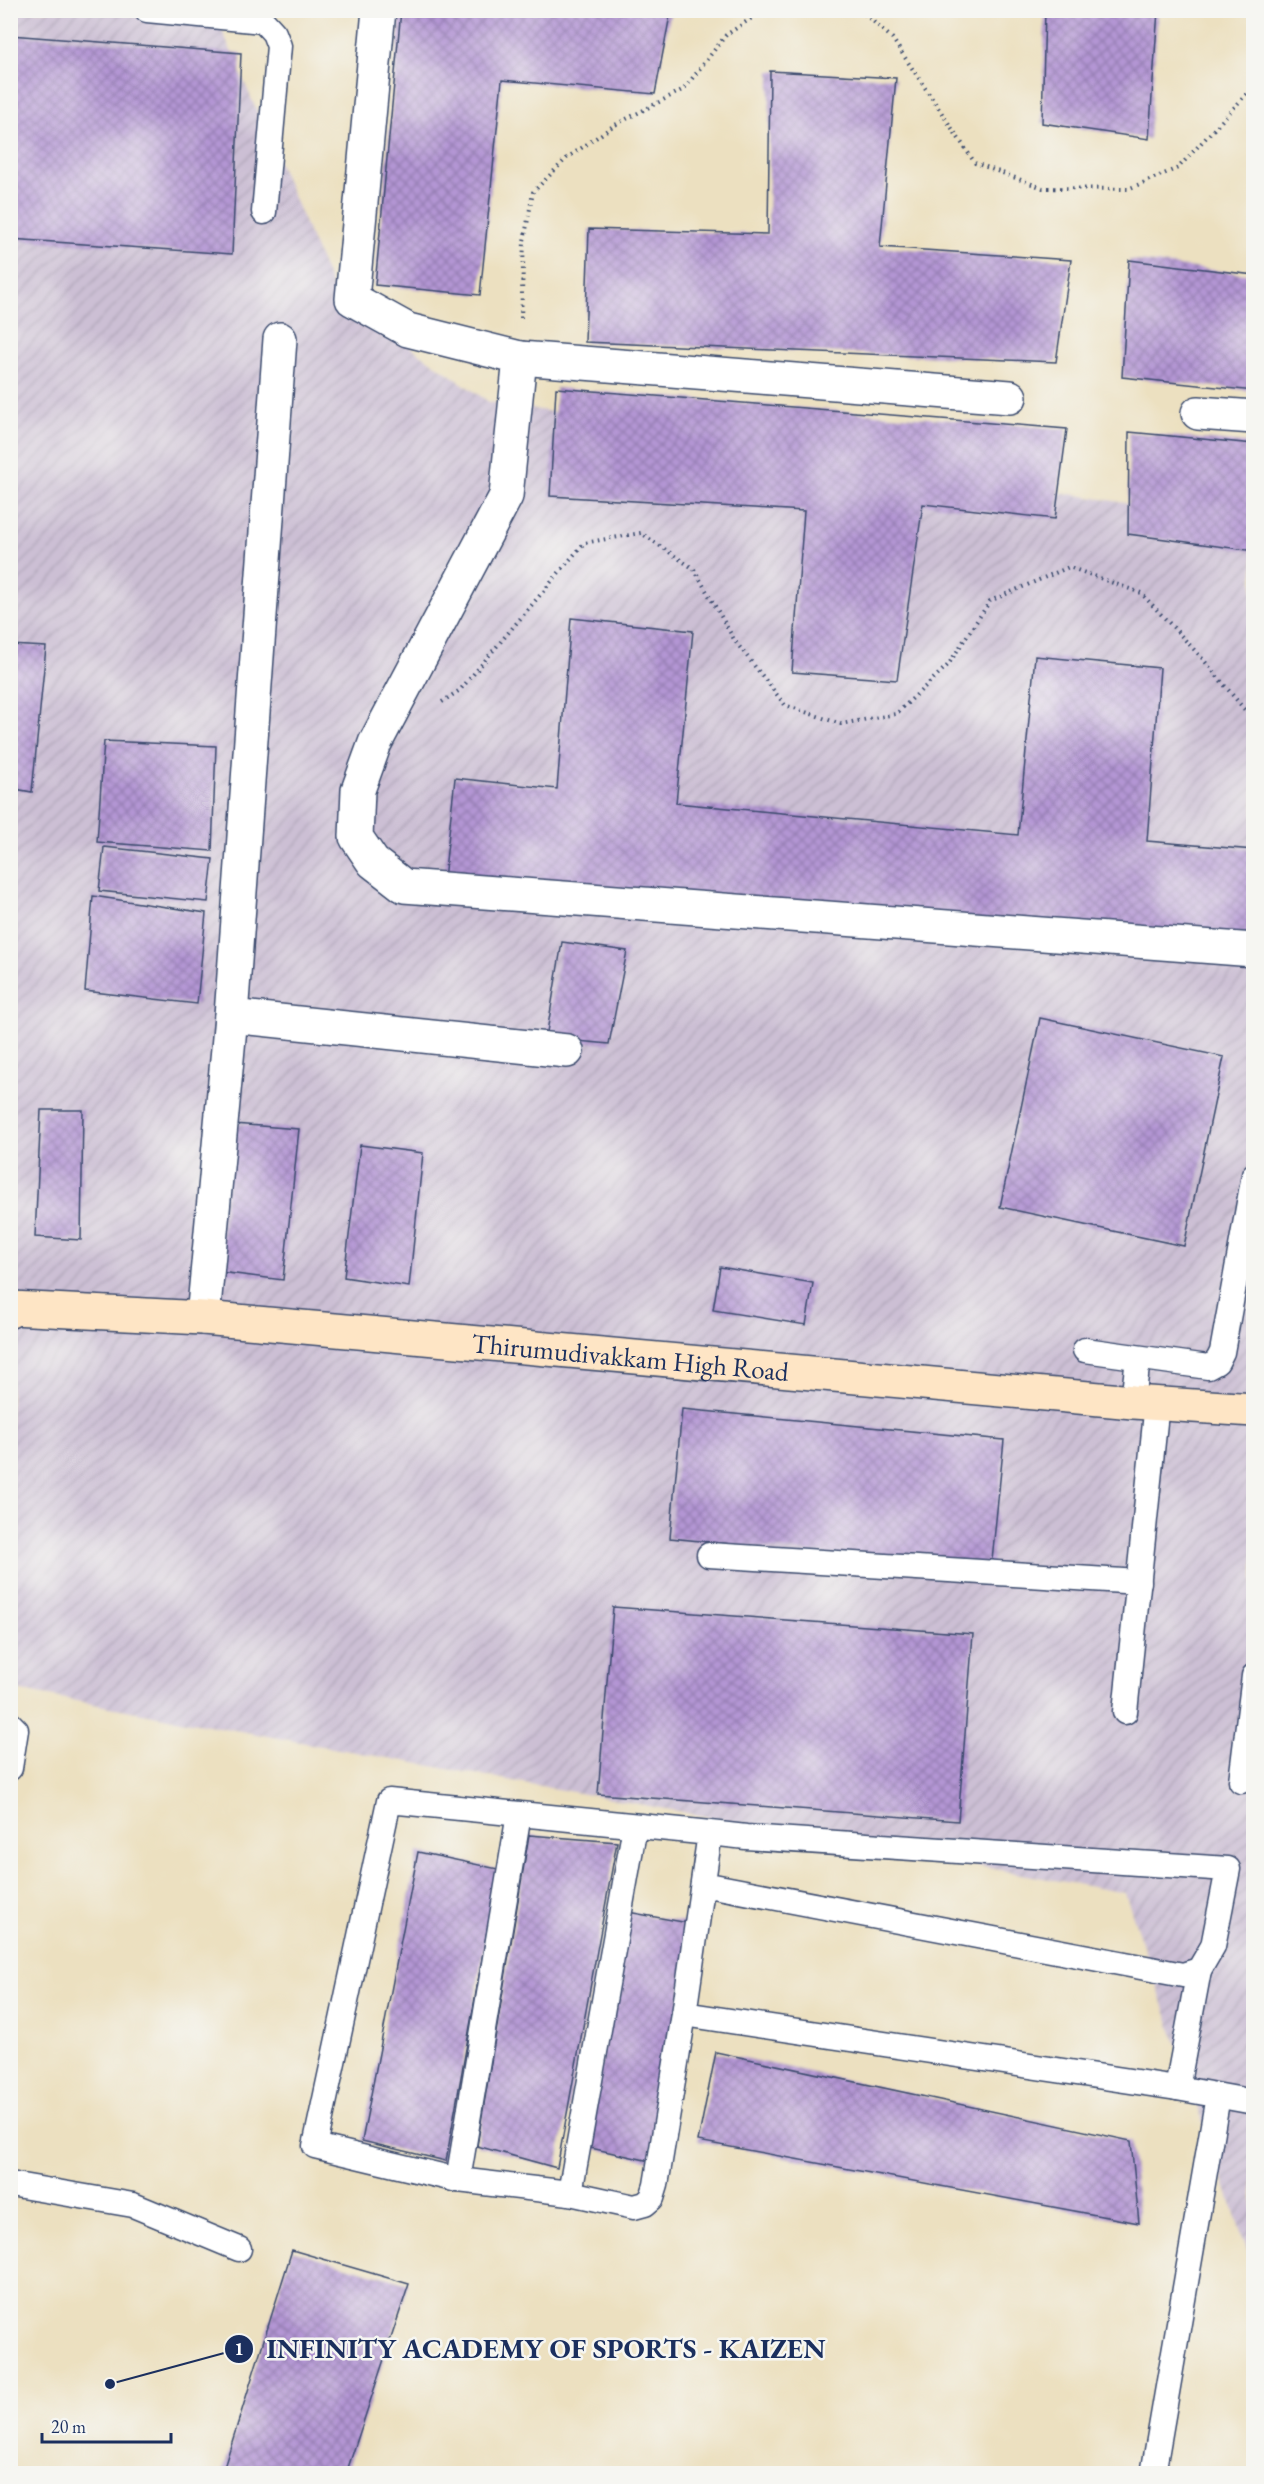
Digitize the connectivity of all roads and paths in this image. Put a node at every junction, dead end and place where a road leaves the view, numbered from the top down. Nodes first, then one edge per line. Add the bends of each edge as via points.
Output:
1 (147, 10) edge
2 (379, 10) edge
3 (764, 10) edge
4 (860, 10) edge
5 (1254, 86) edge
6 (264, 212) dead end
7 (280, 339) dead end
8 (520, 358) junction
9 (1010, 397) dead end
10 (1198, 413) dead end
11 (1254, 417) edge
12 (432, 708) dead end
13 (1254, 721) edge
14 (1254, 951) edge
15 (231, 1016) junction
16 (567, 1051) dead end
17 (1254, 1175) edge
18 (11, 1309) edge
19 (203, 1318) junction
20 (1085, 1350) dead end
21 (1138, 1358) junction
22 (1145, 1403) junction
23 (1254, 1410) edge
24 (709, 1555) dead end
25 (1139, 1582) junction
26 (1254, 1676) edge
27 (1125, 1712) dead end
28 (10, 1724) edge
29 (10, 1767) edge
30 (1241, 1781) dead end
31 (519, 1814) junction
32 (635, 1826) junction
33 (710, 1833) junction
34 (703, 1884) junction
35 (1199, 1970) junction
36 (684, 2014) junction
37 (1177, 2088) junction
38 (1218, 2096) junction
39 (1254, 2102) edge
40 (458, 2180) junction
41 (10, 2184) edge
42 (570, 2193) junction
43 (239, 2249) dead end
44 (1154, 2474) edge

1 - 6 lane via 263,21 274,33 279,46
2 - 8 street via 352,299 408,330
3 - 8 path via 726,35 684,89 613,126 567,158 533,192 524,241
4 - 5 path via 892,38 975,163 1043,188 1128,189 1178,168
7 - 15 street
8 - 9 street
8 - 14 street via 506,496 375,743 358,790 356,837 373,862 404,886
10 - 11 street
12 - 13 path via 460,690 584,543 641,533 694,569 735,641 786,705 841,724 896,714 948,665 990,601 1069,567 1142,593
15 - 16 street
15 - 19 street
17 - 21 lane via 1217,1362 1208,1366
18 - 19 main road, Thirumudivakkam High Road
19 - 22 main road, Thirumudivakkam High Road
20 - 21 lane
21 - 22 lane
22 - 23 main road, Thirumudivakkam High Road
22 - 25 lane
24 - 25 lane
25 - 27 lane
26 - 30 lane
28 - 29 lane via 16,1730
31 - 32 lane
31 - 40 lane
31 - 40 lane via 389,1801 315,2146
32 - 33 lane
32 - 42 lane
33 - 34 lane
33 - 35 lane via 1228,1869 1213,1946
34 - 35 lane via 1183,1975
34 - 36 lane
35 - 37 lane
36 - 37 lane
36 - 42 lane via 652,2198 634,2207
37 - 38 lane
38 - 39 lane
38 - 44 lane
40 - 42 lane
41 - 43 lane via 134,2205

